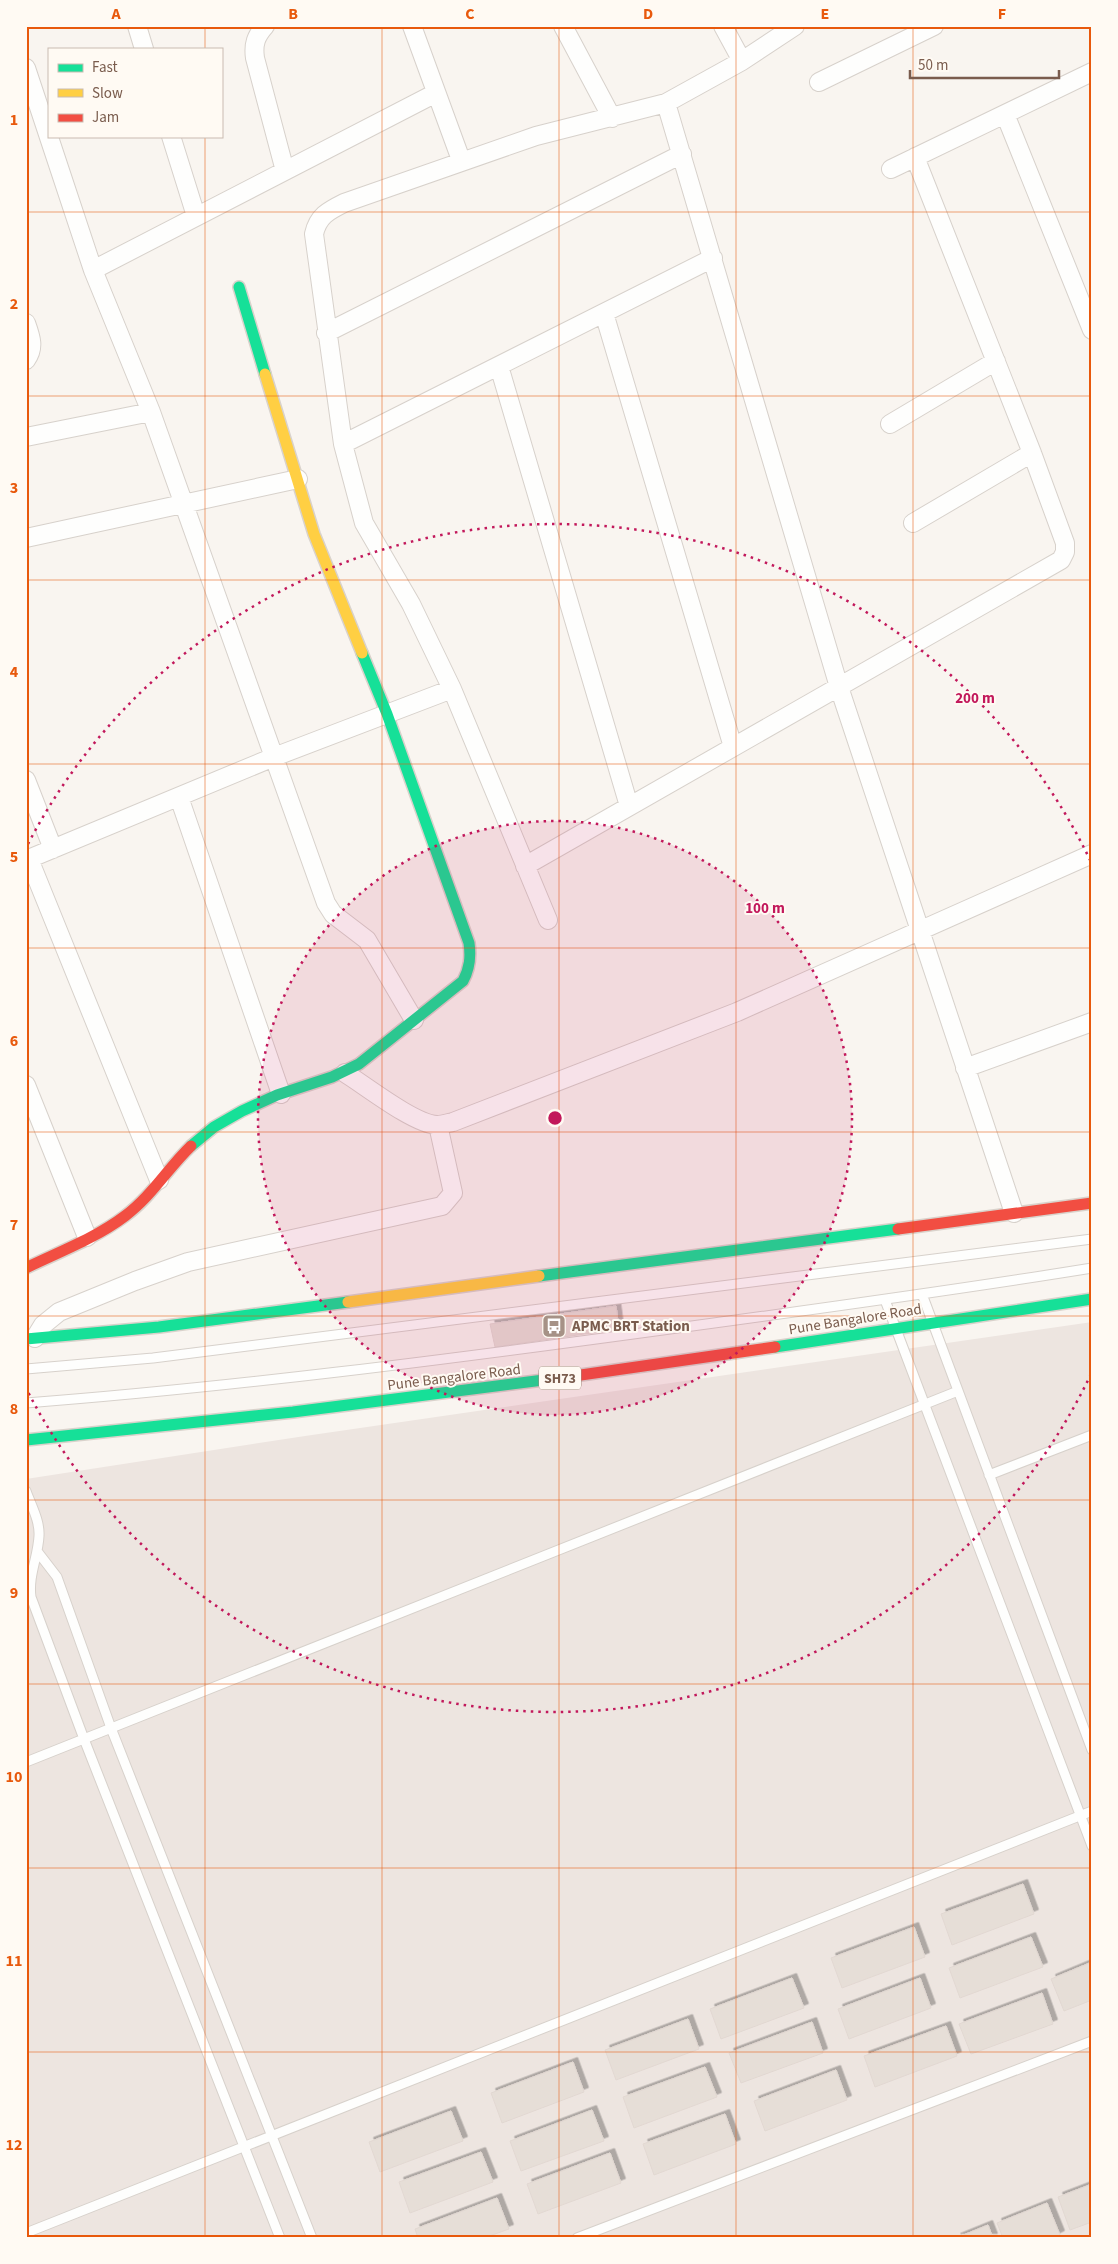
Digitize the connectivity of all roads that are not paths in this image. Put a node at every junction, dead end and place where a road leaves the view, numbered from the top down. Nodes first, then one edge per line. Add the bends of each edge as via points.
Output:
1 (137, 26) edge
2 (265, 26) edge
3 (412, 26) edge
4 (563, 26) edge
5 (723, 26) edge
6 (795, 26) edge
7 (934, 26) edge
8 (144, 48) edge
9 (742, 61) junction
10 (26, 68) edge
11 (1092, 72) edge
12 (819, 82) dead end
13 (436, 93) junction
14 (666, 104) junction
15 (1005, 114) junction
16 (612, 118) junction
17 (48, 134) edge
18 (49, 138) edge
19 (172, 138) edge
20 (682, 154) junction
21 (915, 157) junction
22 (461, 160) junction
23 (891, 169) dead end
24 (285, 171) junction
25 (196, 216) junction
26 (713, 258) junction
27 (93, 270) junction
28 (239, 286) dead end
29 (604, 313) junction
30 (26, 323) edge
31 (1092, 330) edge
32 (326, 333) junction
33 (26, 360) edge
34 (996, 361) junction
35 (499, 366) junction
36 (151, 412) junction
37 (890, 424) dead end
38 (26, 437) edge
39 (343, 444) junction
40 (1032, 454) junction
41 (298, 479) junction
42 (183, 503) junction
43 (913, 523) dead end
44 (26, 538) edge
45 (839, 687) junction
46 (452, 688) junction
47 (387, 714) junction
48 (733, 747) junction
49 (274, 758) junction
50 (26, 780) edge
51 (179, 797) junction
52 (629, 806) junction
53 (53, 850) junction
54 (1092, 854) edge
55 (28, 859) edge
56 (524, 866) junction
57 (548, 920) dead end
58 (919, 931) junction
59 (414, 1020) junction
60 (1092, 1022) edge
61 (965, 1068) junction
62 (345, 1072) junction
63 (26, 1085) edge
64 (281, 1094) junction
65 (438, 1125) junction
66 (159, 1180) junction
67 (1092, 1203) edge
68 (1014, 1213) junction
69 (88, 1237) junction
70 (1092, 1238) edge
71 (26, 1268) edge
72 (1092, 1268) edge
73 (922, 1294) junction
74 (1092, 1299) edge
75 (885, 1300) junction
76 (933, 1323) junction
77 (894, 1329) junction
78 (31, 1339) edge
79 (26, 1369) edge
80 (958, 1391) junction
81 (26, 1404) edge
82 (924, 1405) junction
83 (1092, 1435) edge
84 (26, 1440) edge
85 (989, 1475) junction
86 (26, 1491) edge
87 (37, 1551) junction
88 (111, 1728) junction
89 (84, 1739) junction
90 (1092, 1750) edge
91 (26, 1762) edge
92 (1092, 1811) edge
93 (1080, 1816) junction
94 (1092, 1846) edge
95 (1092, 2041) edge
96 (271, 2135) junction
97 (243, 2147) junction
98 (26, 2233) edge
99 (280, 2238) edge
100 (312, 2238) edge
101 (577, 2238) edge

1 - 8 street
2 - 24 street via 253,45
3 - 13 street
4 - 16 street
5 - 9 street
6 - 9 street
7 - 12 street
9 - 14 street
10 - 17 street
11 - 15 street
13 - 22 street
13 - 24 street
14 - 16 street
14 - 20 street
15 - 21 street
15 - 31 street
16 - 22 street via 536,136
18 - 27 street
19 - 25 street
20 - 26 street
20 - 32 street
21 - 23 street
21 - 34 street
22 - 32 street via 344,203 320,217 314,234
24 - 25 street
25 - 27 street
26 - 29 street
26 - 45 street
27 - 36 street
28 - 41 main road
29 - 35 street
29 - 48 street
30 - 33 street via 32,339 32,351
32 - 39 street
34 - 37 street
34 - 40 street
35 - 39 street
35 - 52 street
36 - 38 street
36 - 42 street
39 - 46 street via 364,523 411,604
40 - 43 street
40 - 45 street via 1065,543 1061,560
41 - 42 street
41 - 47 main road via 314,534
42 - 44 street
42 - 49 street
45 - 48 street
45 - 58 street
46 - 47 street
46 - 56 street
47 - 49 street
47 - 59 main road via 472,957 463,981
48 - 52 street
49 - 51 street
49 - 59 street via 326,903 333,914 367,940
50 - 53 street
51 - 53 street
51 - 64 street
52 - 56 street
53 - 55 street
54 - 58 street
55 - 66 street
56 - 57 street
58 - 61 street
58 - 65 street via 737,1012
59 - 62 main road
60 - 61 street
61 - 68 street
62 - 64 main road
62 - 65 street via 407,1113
63 - 69 street
64 - 66 main road via 228,1118 202,1135
65 - 78 street via 453,1193 442,1206 188,1262 134,1280 59,1312
66 - 69 main road via 136,1207
67 - 68 main road
68 - 78 main road via 158,1327
69 - 71 main road
70 - 79 lane via 153,1358
72 - 73 lane
73 - 75 lane
73 - 76 lane
74 - 76 main road, Pune Bangalore Road / SH73
75 - 77 lane
75 - 81 lane via 361,1369
76 - 77 main road, Pune Bangalore Road / SH73
76 - 80 lane
77 - 82 lane
77 - 84 main road, Pune Bangalore Road / SH73 via 493,1387 164,1428
80 - 82 lane
80 - 85 lane
82 - 88 lane
82 - 93 lane
83 - 85 lane
85 - 90 lane
86 - 87 lane via 40,1534
87 - 88 lane via 57,1577
87 - 89 lane via 29,1585 31,1597
88 - 89 lane
88 - 96 lane
89 - 91 lane
89 - 97 lane
92 - 93 lane
93 - 94 lane
93 - 96 lane
95 - 101 lane
96 - 97 lane
96 - 100 lane
97 - 98 lane
97 - 99 lane

